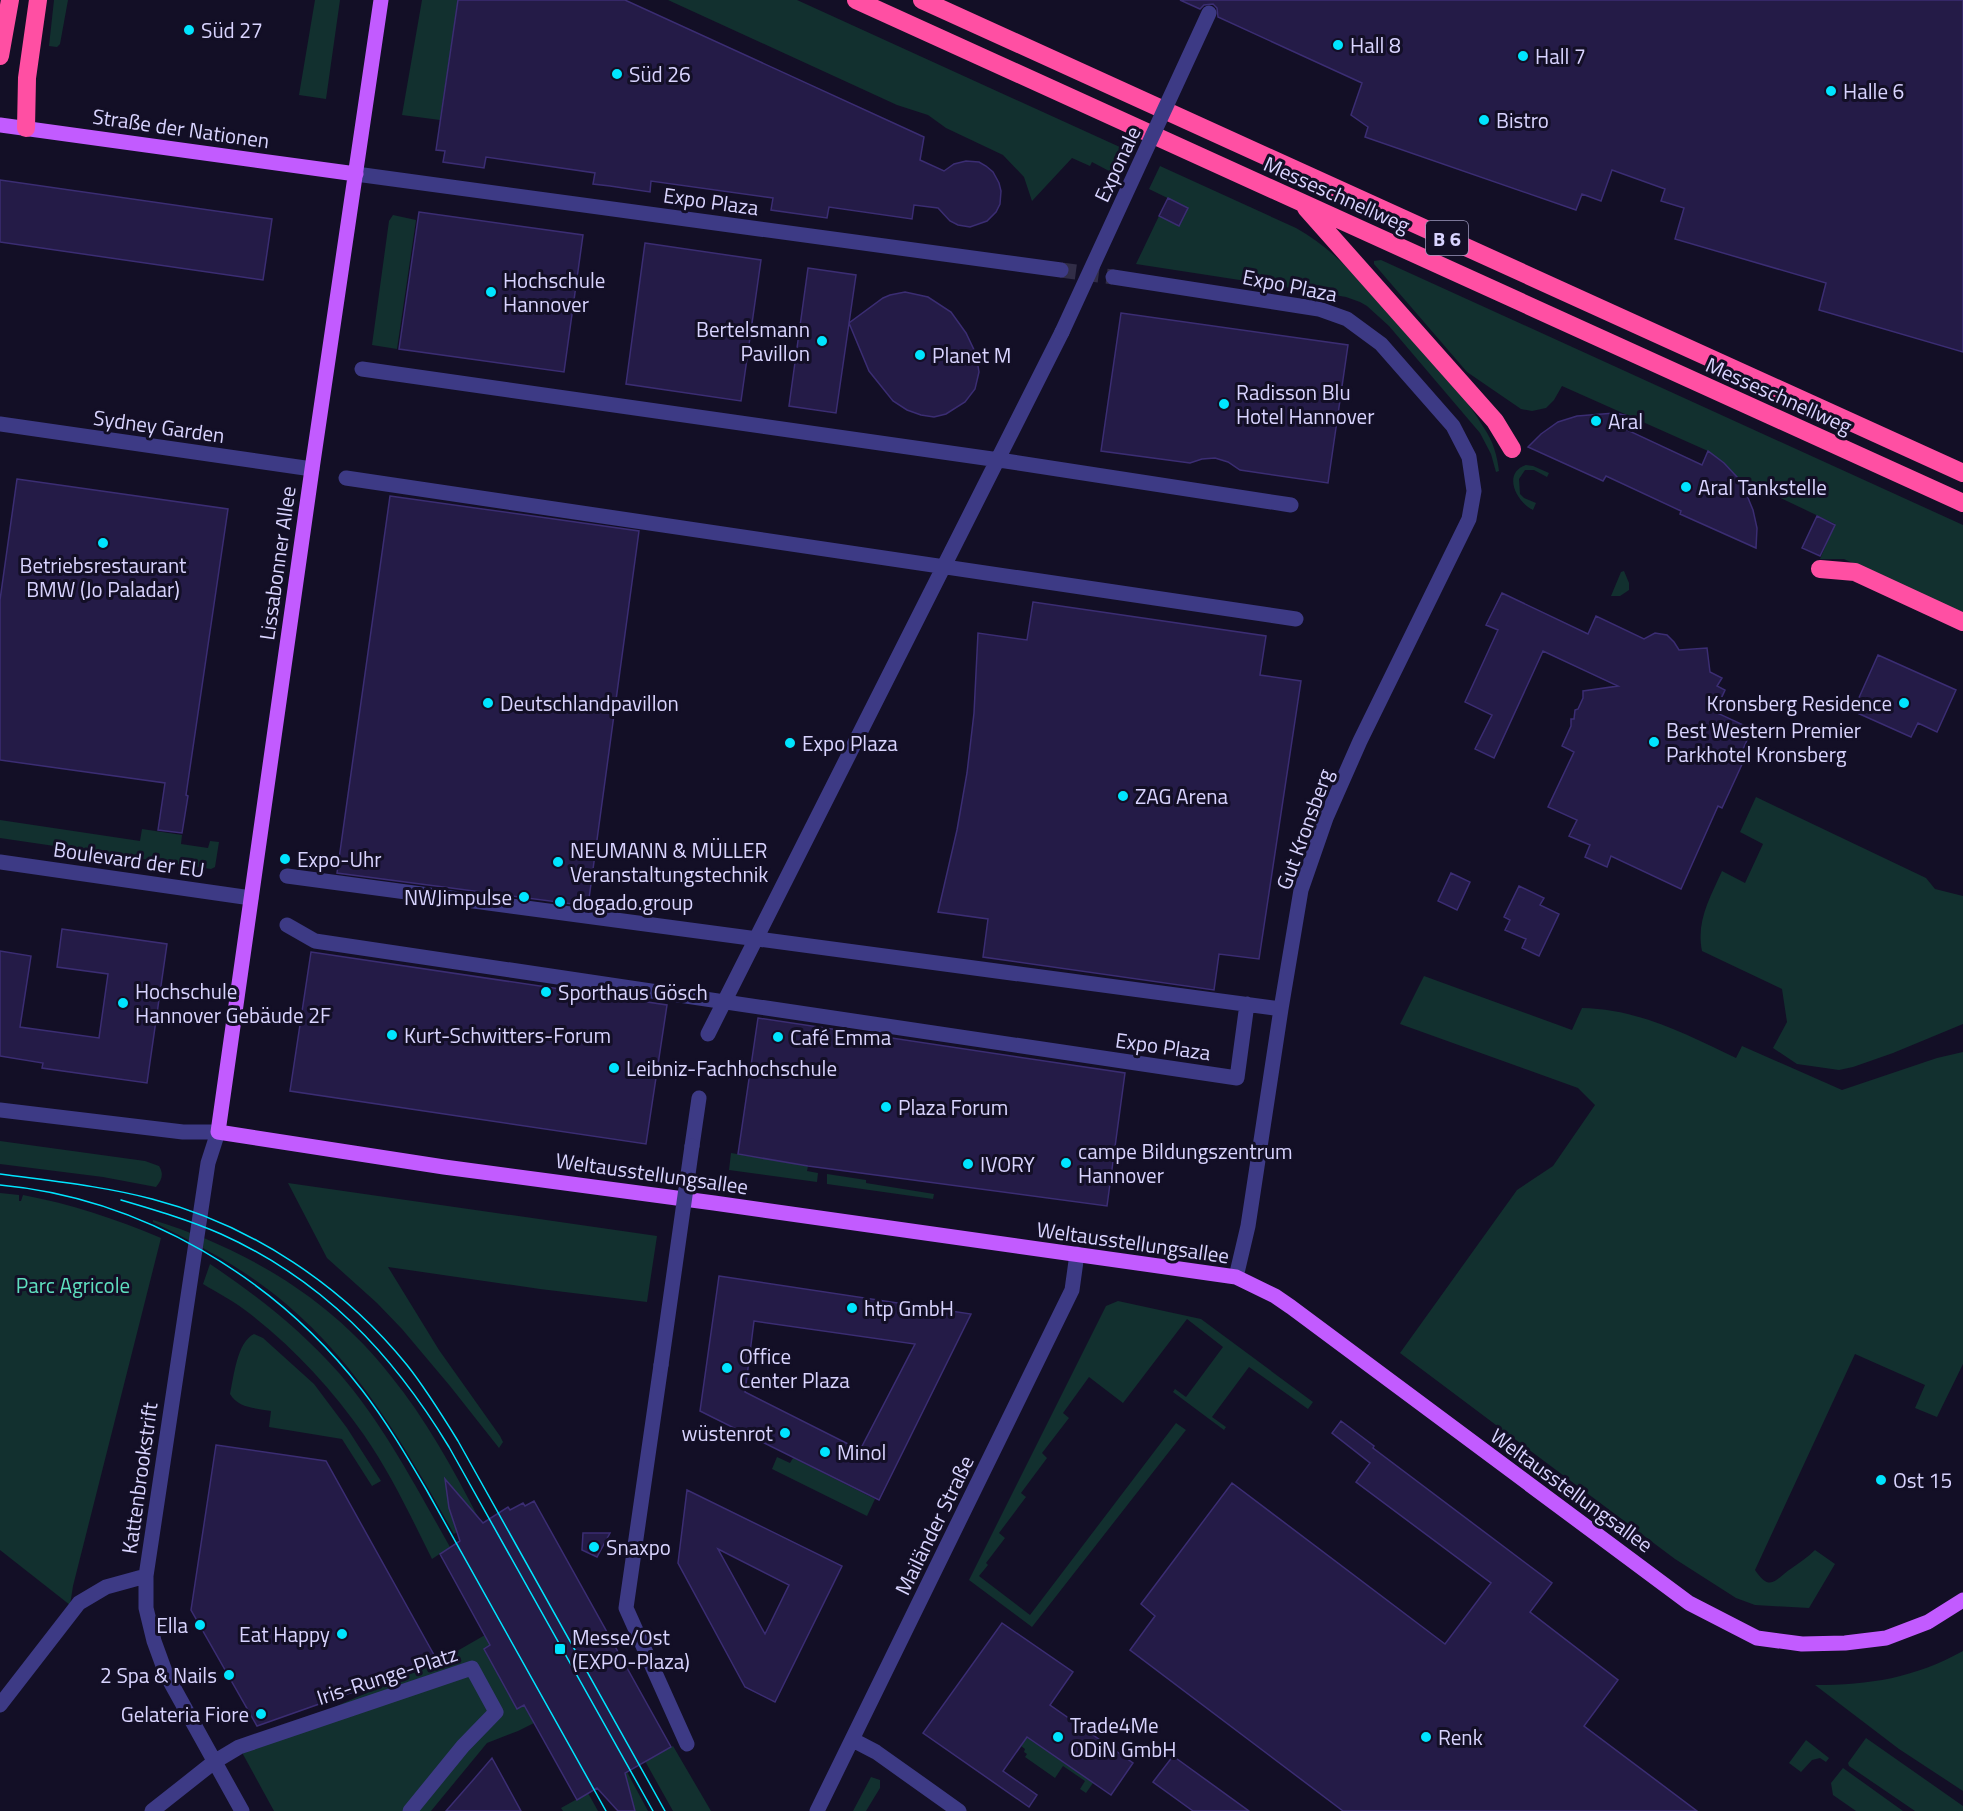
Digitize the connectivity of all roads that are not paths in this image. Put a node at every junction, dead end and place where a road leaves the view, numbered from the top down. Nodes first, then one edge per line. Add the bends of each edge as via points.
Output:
1 (10, 0) edge
2 (38, 0) edge
3 (381, 0) edge
4 (856, 0) edge
5 (922, 0) edge
6 (1209, 13) dead end
7 (0, 56) edge
8 (0, 125) edge
9 (26, 128) junction
10 (356, 174) junction
11 (1300, 202) junction
12 (1061, 270) tunnel mouth
13 (1113, 277) tunnel mouth
14 (362, 369) dead end
15 (0, 424) edge
16 (1512, 449) dead end
17 (999, 460) junction
18 (312, 469) junction
19 (1963, 473) edge
20 (345, 478) dead end
21 (1474, 491) joint
22 (1963, 503) edge
23 (1291, 506) dead end
24 (944, 567) junction
25 (1820, 569) dead end
26 (1296, 619) dead end
27 (1963, 622) edge
28 (0, 862) edge
29 (287, 876) dead end
30 (251, 898) junction
31 (287, 925) dead end
32 (757, 939) junction
33 (725, 1003) junction
34 (1247, 1004) junction
35 (1281, 1009) junction
36 (708, 1034) dead end
37 (699, 1098) dead end
38 (0, 1110) edge
39 (218, 1132) junction
40 (1077, 1254) junction
41 (1236, 1277) junction
42 (146, 1575) junction
43 (1963, 1600) edge
44 (0, 1705) edge
45 (853, 1740) junction
46 (687, 1744) dead end
47 (214, 1762) junction
48 (152, 1811) edge
49 (242, 1811) edge
50 (410, 1811) edge
51 (817, 1811) edge
52 (959, 1811) edge

1 - 7 highway
2 - 9 highway via 27,78
3 - 10 main road, Lissabonner Allee
4 - 11 highway, Messeschnellweg / B 6
5 - 19 highway, Messeschnellweg / B 6
6 - 17 street, Exponale, bridge
8 - 9 main road, Straße der Nationen
9 - 10 main road, Straße der Nationen
10 - 12 street, Expo Plaza
10 - 18 main road, Lissabonner Allee
11 - 16 highway via 1495,421
11 - 22 highway, Messeschnellweg / B 6
13 - 21 street, Expo Plaza via 1310,307 1347,319 1381,344 1453,426 1469,457
14 - 17 street
15 - 18 street, Sydney Garden
17 - 23 street
17 - 24 street
18 - 30 main road, Lissabonner Allee
20 - 24 street
21 - 35 street, Gut Kronsberg via 1469,519 1326,818 1301,890
24 - 26 street
24 - 32 street
25 - 27 highway via 1855,572
28 - 30 street, Boulevard der EU
29 - 32 street
30 - 39 main road, Lissabonner Allee
31 - 33 street, Expo Plaza via 315,941
32 - 33 street
32 - 34 street
33 - 34 street, Expo Plaza via 1237,1078
33 - 36 street
34 - 35 street
35 - 41 street, Gut Kronsberg via 1248,1226
37 - 46 street, bridge via 626,1608
38 - 39 street via 183,1132
39 - 40 main road, Weltausstellungsallee
39 - 42 street, Kattenbrookstrift via 208,1163
40 - 41 main road, Weltausstellungsallee
40 - 45 street, Mailänder Straße via 1072,1290
41 - 43 main road, Weltausstellungsallee via 1291,1307 1689,1603 1757,1638 1802,1644 1886,1638 1928,1622
42 - 44 street via 105,1587 79,1603
42 - 47 street, Kattenbrookstrift via 146,1608 166,1674
45 - 51 street, Mailänder Straße
45 - 52 street
47 - 48 street
47 - 49 street, Kattenbrookstrift
47 - 50 street, Iris-Runge-Platz via 239,1747 472,1668 496,1712

